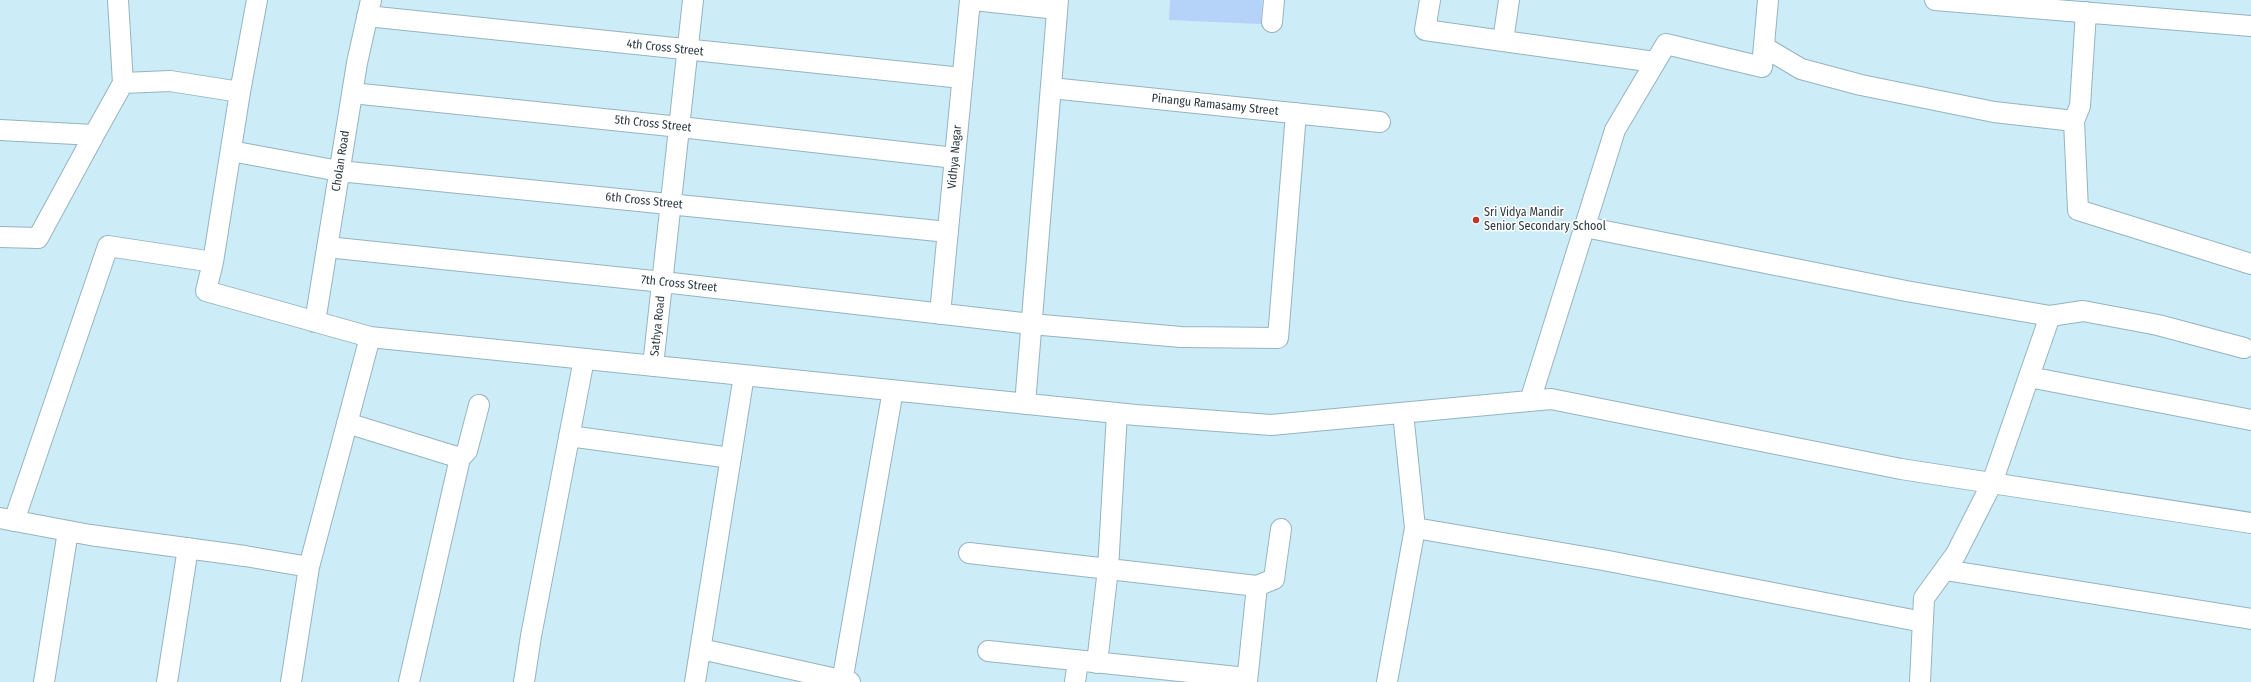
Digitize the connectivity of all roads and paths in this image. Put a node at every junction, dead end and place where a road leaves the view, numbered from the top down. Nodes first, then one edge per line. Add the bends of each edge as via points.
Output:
1 (118, 0) edge
2 (257, 0) edge
3 (693, 0) edge
4 (970, 0) edge
5 (974, 0) edge
6 (1274, 0) edge
7 (1430, 0) edge
8 (1509, 0) edge
9 (1768, 0) edge
10 (1935, 0) edge
11 (1058, 5) edge
12 (369, 8) edge
13 (2086, 12) junction
14 (1272, 22) dead end
15 (2251, 26) edge
16 (1503, 41) junction
17 (1764, 46) junction
18 (688, 50) junction
19 (1655, 62) junction
20 (962, 78) junction
21 (123, 83) junction
22 (1051, 88) junction
23 (240, 92) junction
24 (352, 93) junction
25 (1296, 113) junction
26 (2074, 121) junction
27 (1380, 122) dead end
28 (680, 127) junction
29 (0, 130) edge
30 (94, 136) junction
31 (231, 151) junction
32 (955, 158) junction
33 (339, 171) junction
34 (671, 204) junction
35 (1585, 227) junction
36 (948, 232) junction
37 (0, 237) edge
38 (327, 247) junction
39 (213, 262) junction
40 (2251, 264) edge
41 (663, 282) junction
42 (940, 314) junction
43 (2050, 316) junction
44 (315, 322) junction
45 (1031, 324) junction
46 (370, 337) junction
47 (2244, 348) dead end
48 (584, 359) junction
49 (653, 366) junction
50 (744, 375) junction
51 (2029, 377) junction
52 (893, 390) junction
53 (1530, 402) junction
54 (1024, 404) junction
55 (479, 405) dead end
56 (1117, 413) junction
57 (1403, 413) junction
58 (2251, 420) edge
59 (347, 423) junction
60 (569, 436) junction
61 (460, 458) junction
62 (731, 458) junction
63 (1992, 483) junction
64 (7, 519) edge
65 (2251, 523) edge
66 (1415, 528) junction
67 (1281, 529) dead end
68 (68, 531) junction
69 (188, 548) junction
70 (969, 553) dead end
71 (309, 567) junction
72 (1108, 569) junction
73 (1945, 570) junction
74 (1256, 586) junction
75 (2251, 619) edge
76 (1923, 622) junction
77 (701, 649) junction
78 (988, 651) dead end
79 (1087, 662) junction
80 (1247, 680) edge
81 (44, 682) edge
82 (167, 682) edge
83 (291, 682) edge
84 (409, 682) edge
85 (524, 682) edge
86 (695, 682) edge
87 (845, 682) edge
88 (1075, 682) edge
89 (1386, 682) edge
90 (1920, 682) edge

1 - 21 street
2 - 23 street
3 - 18 street, Sathya Road
4 - 20 street, Vidhya Nagar
5 - 11 street
6 - 14 street
7 - 16 street via 1426,30
8 - 16 street
9 - 17 street
10 - 13 street
11 - 22 street
12 - 18 street, 4th Cross Street
12 - 24 street, Cholan Road
13 - 15 street
13 - 26 street via 2080,106
16 - 19 street
17 - 19 street via 1762,67 1666,44
17 - 26 street via 1801,69 1861,85 1994,112
18 - 20 street, 4th Cross Street
18 - 28 street, Sathya Road
19 - 35 street via 1615,130
20 - 32 street, Vidhya Nagar
21 - 23 street via 170,81
21 - 30 street
22 - 25 street, Pinangu Ramasamy Street
22 - 45 street
23 - 31 street
24 - 28 street, 5th Cross Street
24 - 33 street, Cholan Road
25 - 27 street, Pinangu Ramasamy Street
25 - 45 street, 7th Cross Street via 1278,338 1181,337
26 - 40 street via 2078,210
28 - 32 street, 5th Cross Street
28 - 34 street, Sathya Road
29 - 30 street
30 - 37 street via 38,238
31 - 33 street, 6th Cross Street
31 - 39 street
32 - 36 street, Vidhya Nagar
33 - 34 street, 6th Cross Street
33 - 38 street, Cholan Road
34 - 36 street, 6th Cross Street
34 - 41 street, Sathya Road
35 - 43 street via 1906,291
35 - 53 street
36 - 42 street, Vidhya Nagar
38 - 41 street, 7th Cross Street
38 - 44 street, Cholan Road
39 - 44 street via 206,291
39 - 64 street via 108,246
41 - 42 street, 7th Cross Street
41 - 49 street, Sathya Road
42 - 45 street, 7th Cross Street
43 - 47 street via 2083,311 2158,325
43 - 51 street
44 - 46 street
45 - 54 street
46 - 48 street
46 - 59 street
48 - 49 street
48 - 60 street
49 - 50 street
50 - 52 street
50 - 62 street
51 - 58 street
51 - 63 street
52 - 54 street
52 - 87 street
53 - 57 street
53 - 63 street via 1551,400 1901,469
54 - 56 street
55 - 61 street via 467,451
56 - 57 street via 1270,425
56 - 72 street
57 - 66 street
59 - 61 street
59 - 71 street
60 - 62 street
60 - 85 street via 530,636
61 - 84 street
62 - 77 street
63 - 65 street
63 - 73 street via 1956,554
64 - 68 street
66 - 76 street via 1603,560
66 - 89 street
67 - 74 street via 1274,579
68 - 69 street
68 - 81 street
69 - 71 street
69 - 82 street
70 - 72 street
71 - 83 street
72 - 74 street
72 - 79 street
73 - 75 street
73 - 76 street via 1924,598
74 - 80 street
76 - 90 street
77 - 86 street
77 - 87 street
78 - 79 street
79 - 80 street
79 - 88 street

